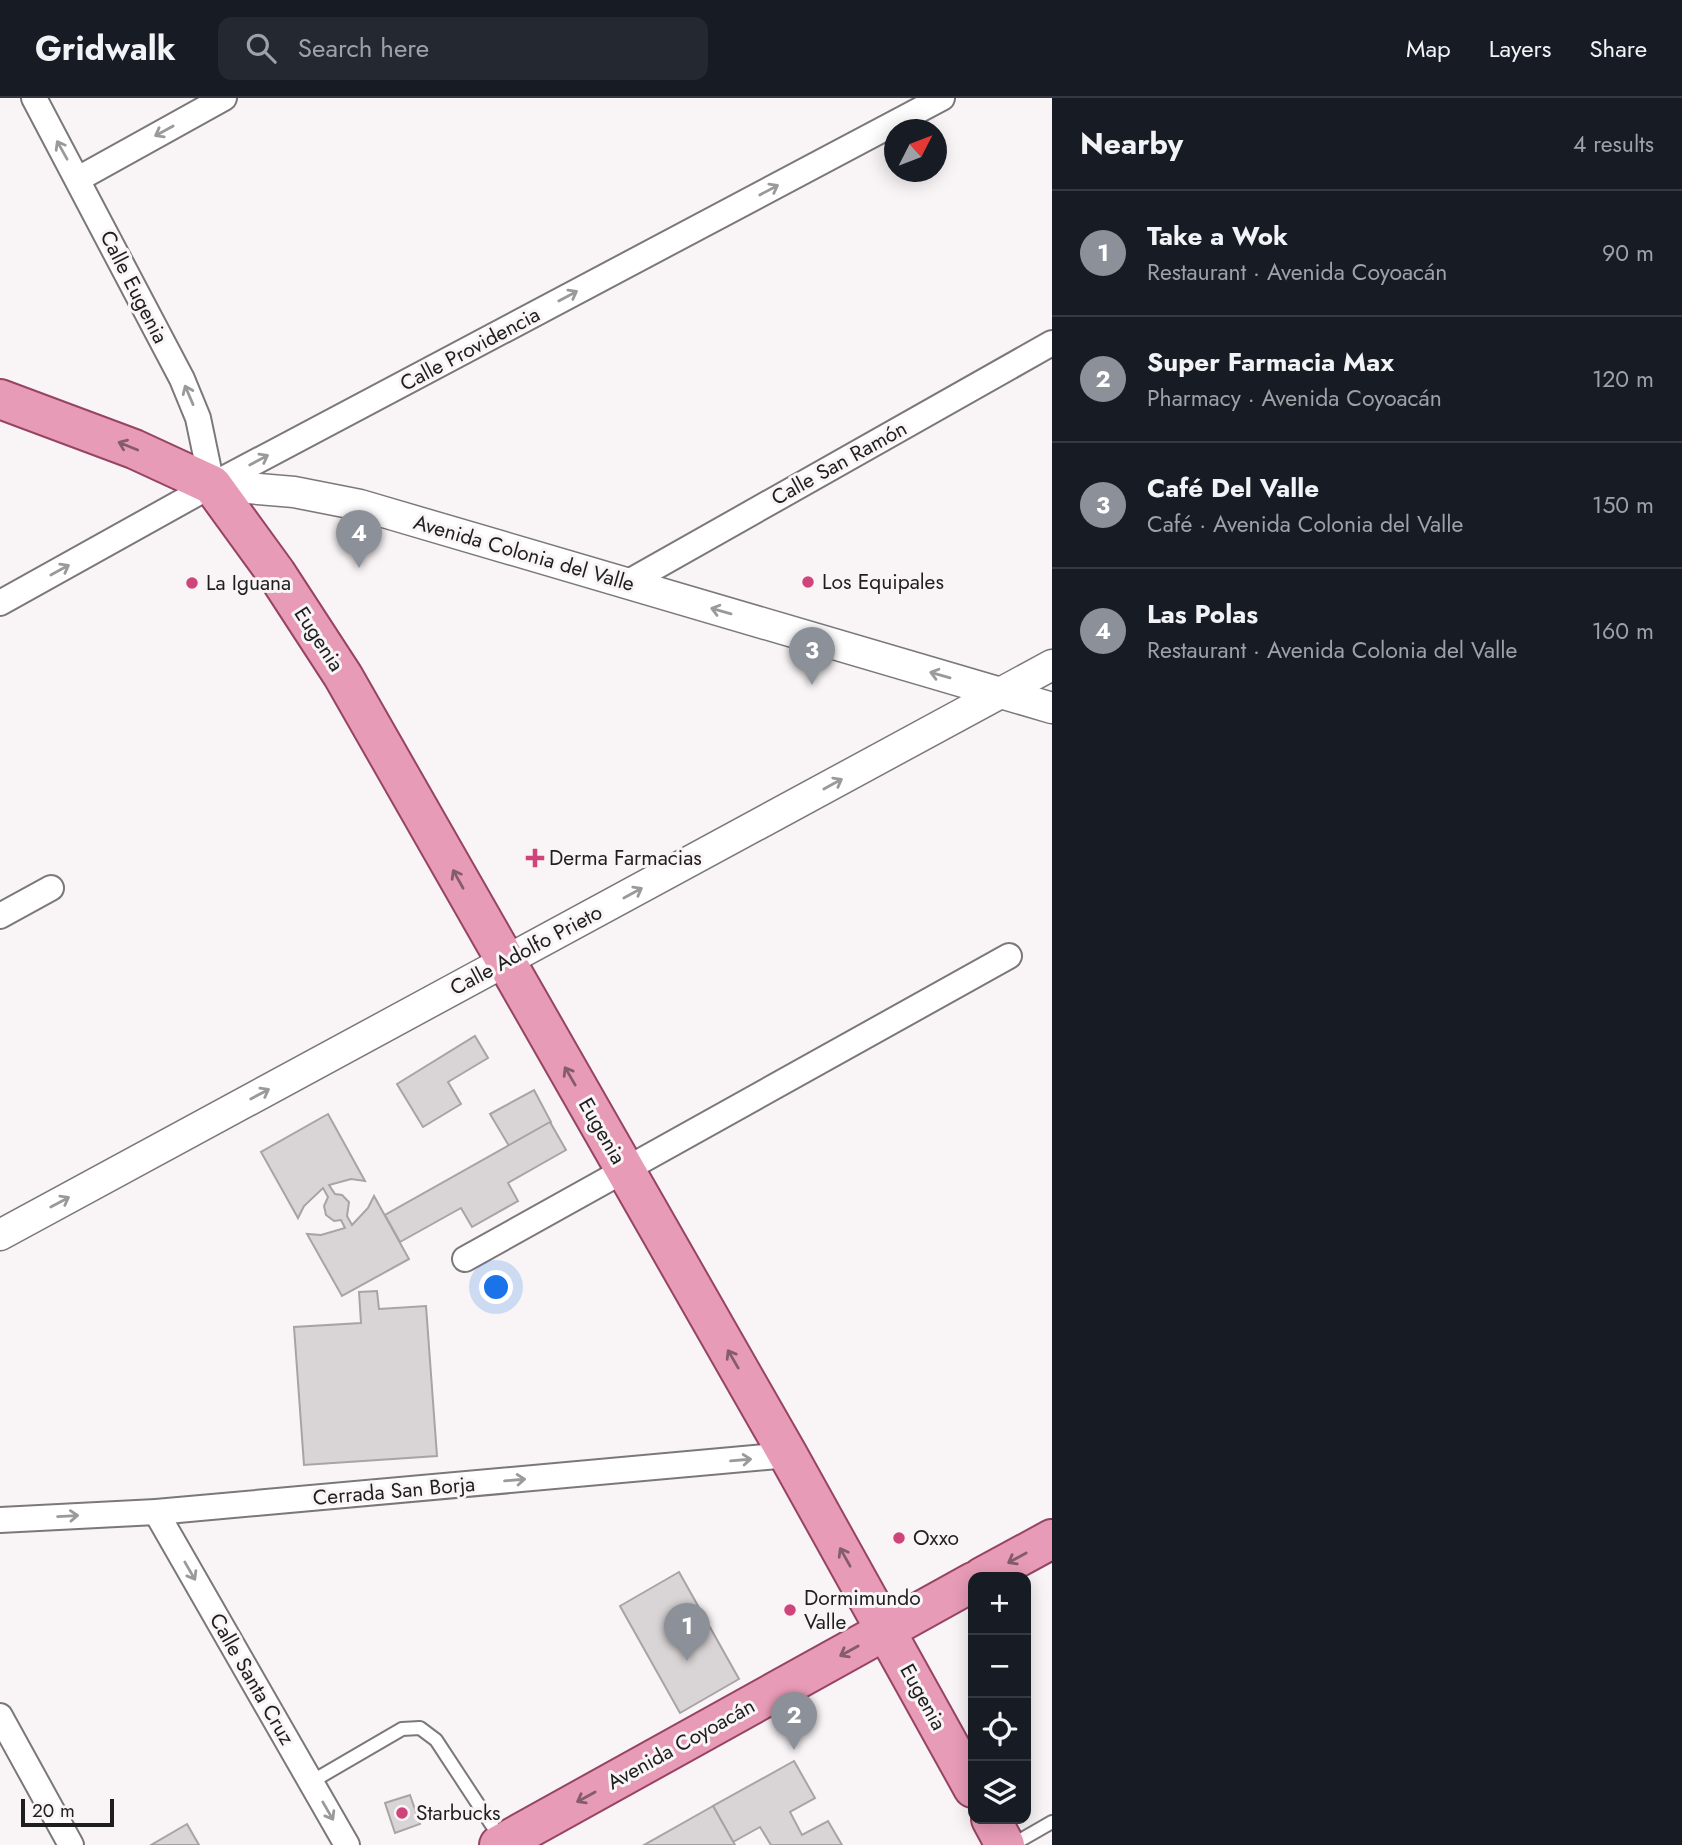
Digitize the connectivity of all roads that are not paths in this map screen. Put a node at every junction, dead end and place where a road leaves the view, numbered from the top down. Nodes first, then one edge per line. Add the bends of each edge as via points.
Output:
1 (34, 98) edge
2 (224, 98) edge
3 (942, 98) edge
4 (78, 178) junction
5 (1052, 344) edge
6 (0, 399) edge
7 (212, 485) junction
8 (627, 583) junction
9 (0, 603) edge
10 (1052, 665) edge
11 (1000, 693) junction
12 (1052, 708) edge
13 (51, 888) dead end
14 (0, 916) edge
15 (1009, 956) dead end
16 (505, 962) junction
17 (624, 1169) junction
18 (0, 1235) edge
19 (465, 1259) dead end
20 (788, 1455) junction
21 (156, 1512) junction
22 (0, 1520) edge
23 (1052, 1539) edge
24 (991, 1572) edge
25 (968, 1585) edge
26 (886, 1630) junction
27 (0, 1716) edge
28 (968, 1779) edge
29 (311, 1782) junction
30 (1052, 1822) edge
31 (994, 1824) edge
32 (501, 1844) edge
33 (71, 1845) edge
34 (347, 1845) edge
35 (1005, 1845) edge
36 (1012, 1845) edge

4 -> 1 street, Calle Eugenia
2 -> 4 street
7 -> 3 street, Calle Providencia
7 -> 4 street, Calle Eugenia via 198,418 182,379
5 - 8 street, Calle San Ramón
7 -> 6 main road, Avenida Colonia del Valle via 134,449
7 - 8 street, Avenida Colonia del Valle via 294,492 360,505
9 -> 7 street, Calle Providencia
16 -> 7 main road, Eugenia via 343,676
11 -> 8 street, Avenida Colonia del Valle
10 - 11 street, Calle Adolfo Prieto
11 - 12 street, Avenida Colonia del Valle
16 -> 11 street, Calle Adolfo Prieto
13 - 14 street
15 - 17 street
17 -> 16 main road, Eugenia
18 -> 16 street, Calle Adolfo Prieto
17 - 19 street
20 -> 17 main road, Eugenia
21 -> 20 street, Cerrada San Borja
26 -> 20 main road, Eugenia
22 -> 21 street, Cerrada San Borja
21 -> 29 street, Calle Santa Cruz
23 -> 24 main road
25 - 26 main road, Avenida Coyoacán
26 - 28 main road, Eugenia
26 -> 32 main road, Avenida Coyoacán
27 - 33 street
29 - 32 lane via 402,1729 420,1728 436,1740
29 -> 34 street, Calle Santa Cruz
30 - 36 lane
31 - 35 main road

